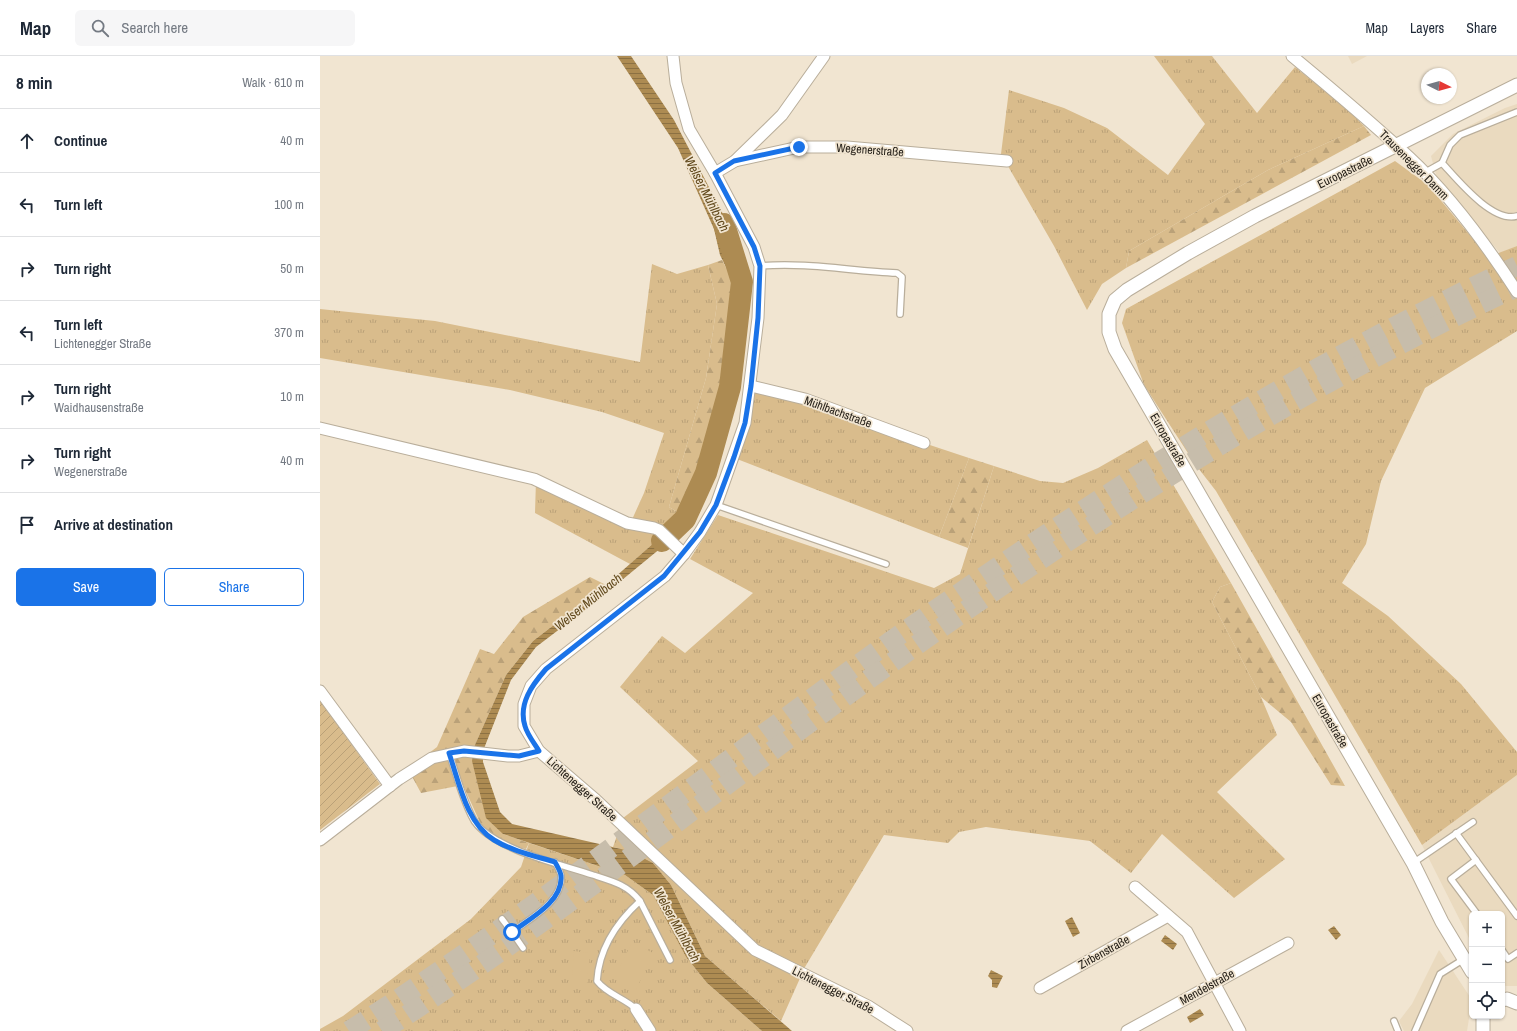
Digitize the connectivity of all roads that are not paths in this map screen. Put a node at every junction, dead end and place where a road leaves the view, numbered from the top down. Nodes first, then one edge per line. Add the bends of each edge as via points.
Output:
1 (673, 56) edge
2 (824, 56) edge
3 (1292, 56) edge
4 (1517, 85) edge
5 (1517, 112) edge
6 (1396, 146) junction
7 (734, 161) junction
8 (1007, 161) dead end
9 (1442, 163) junction
10 (715, 173) junction
11 (1424, 173) junction
12 (1517, 216) edge
13 (760, 266) junction
14 (1517, 292) edge
15 (900, 314) dead end
16 (751, 386) junction
17 (320, 428) edge
18 (924, 443) dead end
19 (716, 505) junction
20 (684, 554) junction
21 (886, 564) dead end
22 (320, 692) edge
23 (539, 751) junction
24 (449, 753) junction
25 (390, 786) junction
26 (1473, 822) dead end
27 (1456, 833) junction
28 (321, 837) edge
29 (1476, 860) junction
30 (555, 862) junction
31 (1412, 863) junction
32 (1136, 887) dead end
33 (640, 901) junction
34 (1474, 911) edge
35 (1168, 916) junction
36 (1517, 916) edge
37 (502, 919) dead end
38 (512, 932) junction
39 (1288, 943) dead end
40 (523, 948) dead end
41 (1517, 953) edge
42 (1505, 954) edge
43 (1464, 958) junction
44 (670, 960) dead end
45 (1469, 967) edge
46 (1213, 983) junction
47 (1040, 988) dead end
48 (1505, 999) edge
49 (1517, 1003) edge
50 (636, 1010) joint
51 (1482, 1019) edge
52 (1394, 1021) dead end
53 (650, 1031) edge
54 (906, 1031) edge
55 (1127, 1031) edge
56 (1240, 1031) edge
57 (1398, 1031) edge
58 (1415, 1031) edge
59 (1483, 1031) edge

1 - 10 street, Lichtenegger Straße via 676,83 688,129
2 - 7 street via 782,115
3 - 6 street, Trausenegger Damm via 1360,112
4 - 6 street, Europastraße
5 - 9 lane via 1460,135 1450,145
6 - 11 street, Trausenegger Damm
6 - 31 street, Europastraße via 1255,216 1127,290 1115,300 1109,314 1109,332 1115,349
7 - 8 street, Wegenerstraße via 799,147 847,147
7 - 10 street
9 - 11 lane
9 - 12 lane via 1478,201 1502,215
10 - 13 street, Lichtenegger Straße via 754,247
11 - 14 street, Trausenegger Damm via 1486,246
13 - 15 lane via 803,264 897,273 902,277
13 - 16 street, Lichtenegger Straße
16 - 18 street, Mühlbachstraße via 805,399
16 - 19 street, Lichtenegger Straße via 745,423
17 - 20 street via 534,479 627,523 659,530
19 - 20 street, Lichtenegger Straße
19 - 21 lane
20 - 23 street, Lichtenegger Straße via 664,576 546,669 531,686 524,704 524,726
22 - 25 street
23 - 24 street via 519,756 464,751
23 - 54 street, Lichtenegger Straße via 596,800 755,950 868,1006
24 - 25 street via 432,758
24 - 30 lane via 461,791 475,822 493,839
25 - 28 street
26 - 27 lane
27 - 29 lane
27 - 31 lane
29 - 34 lane via 1451,879
29 - 36 lane
30 - 33 lane via 614,882 632,891
30 - 38 lane via 561,876 559,890 550,903
31 - 43 street, Europastraße via 1442,922
32 - 35 street
33 - 44 lane
33 - 50 lane via 615,927 598,969 597,981 604,989 628,1002
35 - 46 street via 1187,932
35 - 47 street, Zirbenstraße
37 - 38 lane
38 - 40 lane
39 - 46 street, Mendelstraße
41 - 42 lane via 1508,959
43 - 45 street, Europastraße
43 - 58 lane via 1440,974
46 - 55 street, Mendelstraße
46 - 56 street
48 - 49 street
50 - 53 street
51 - 59 street
52 - 57 lane

